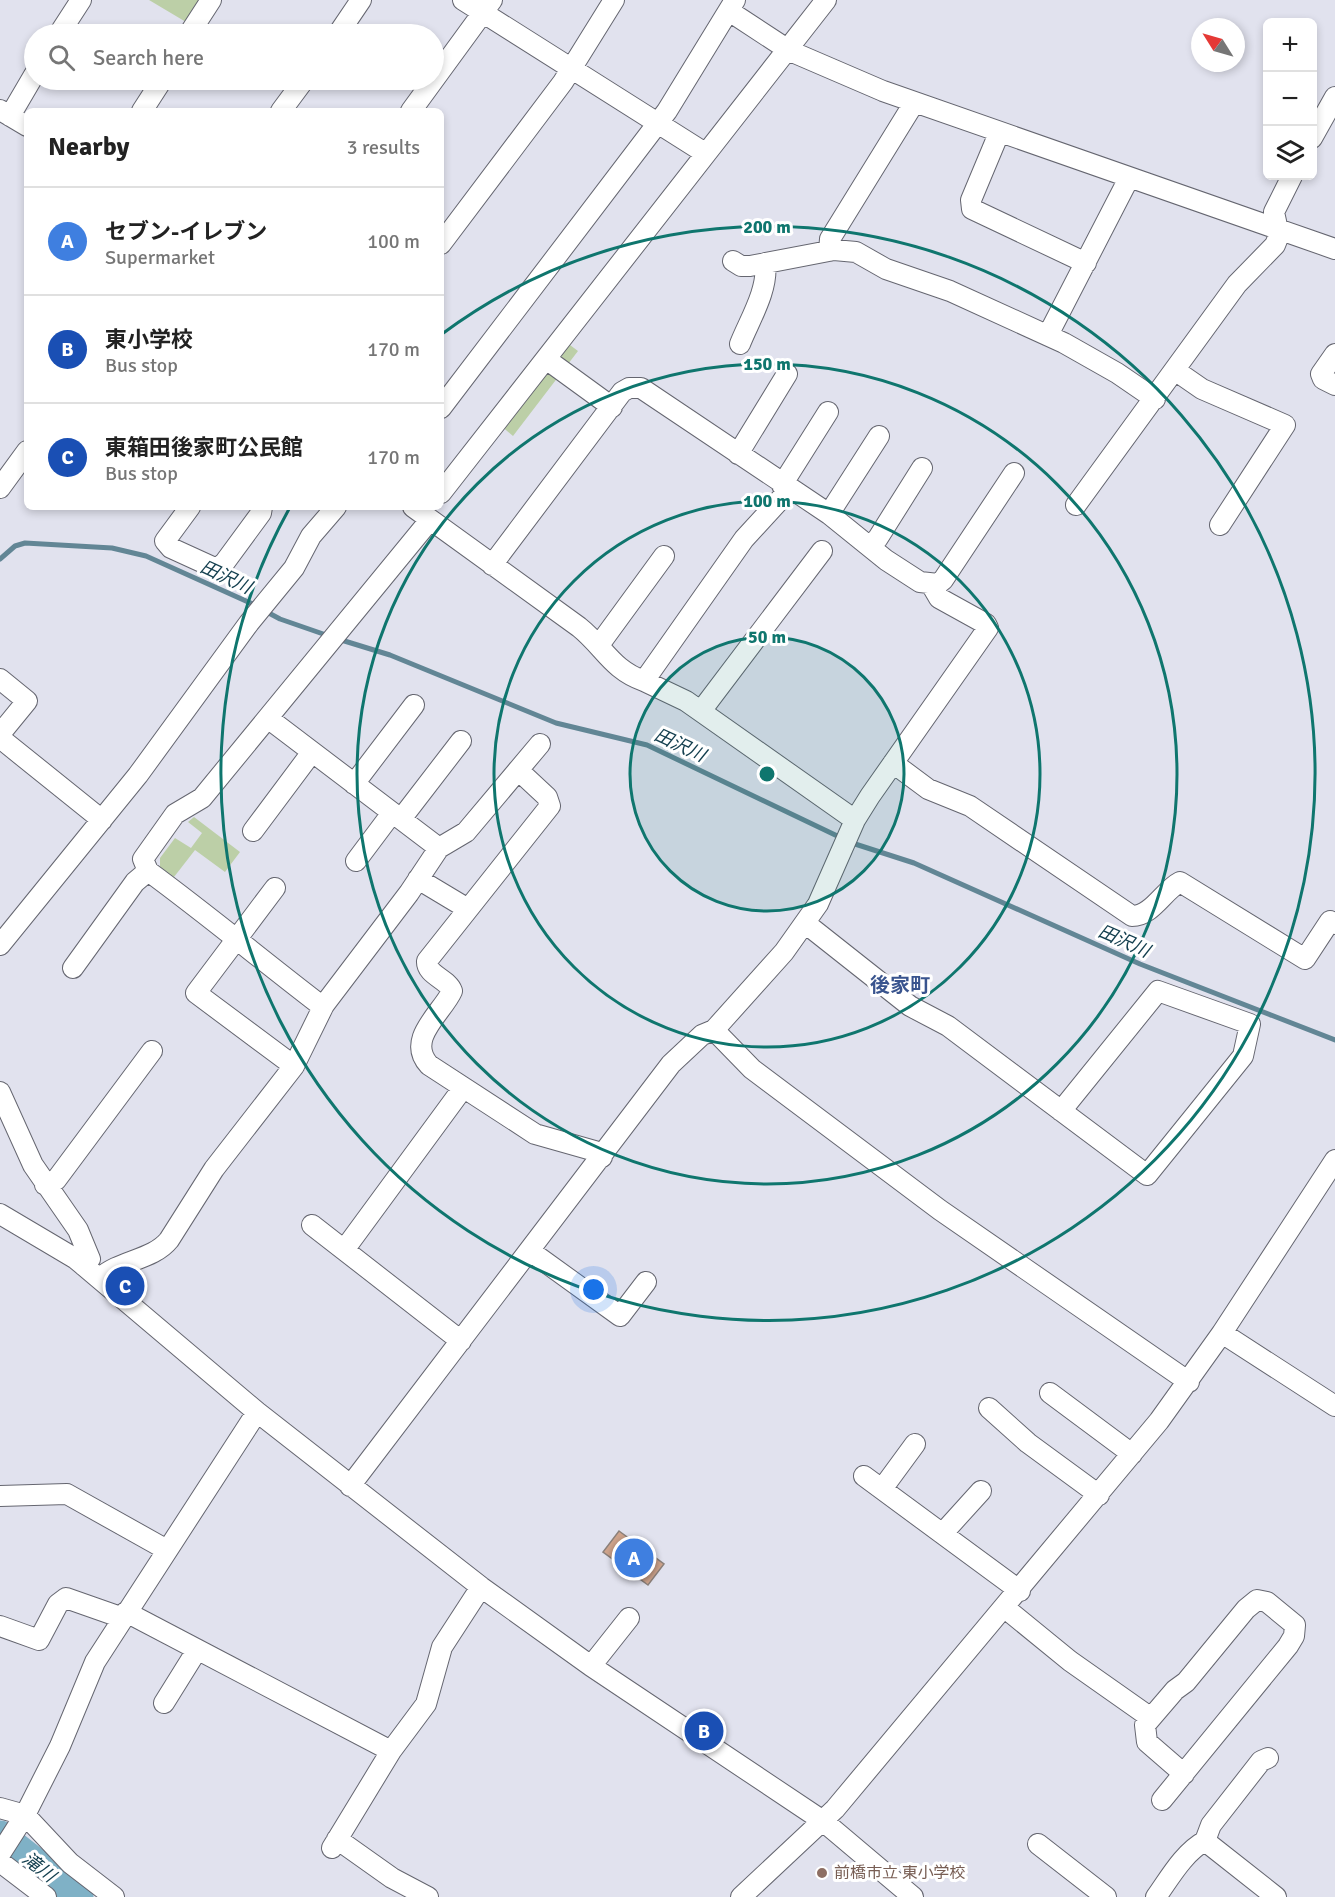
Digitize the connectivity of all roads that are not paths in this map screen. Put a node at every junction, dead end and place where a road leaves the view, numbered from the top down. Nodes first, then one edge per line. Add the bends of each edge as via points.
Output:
1 (81, 0) edge
2 (211, 0) edge
3 (361, 0) edge
4 (463, 0) edge
5 (614, 0) edge
6 (826, 0) edge
7 (488, 6) edge
8 (732, 6) edge
9 (65, 24) edge
10 (195, 24) edge
11 (345, 24) edge
12 (787, 49) junction
13 (444, 66) edge
14 (572, 69) junction
15 (24, 88) edge
16 (156, 90) edge
17 (297, 90) edge
18 (426, 90) edge
19 (1335, 97) edge
20 (914, 103) junction
21 (144, 108) edge
22 (283, 108) edge
23 (413, 108) edge
24 (5, 113) edge
25 (658, 121) junction
26 (24, 124) edge
27 (1317, 129) edge
28 (999, 133) junction
29 (705, 153) junction
30 (1128, 178) junction
31 (1290, 180) edge
32 (1278, 229) junction
33 (444, 240) edge
34 (1335, 249) edge
35 (829, 251) junction
36 (733, 261) dead end
37 (765, 263) junction
38 (1086, 263) junction
39 (1048, 335) junction
40 (740, 344) dead end
41 (1335, 354) edge
42 (546, 359) junction
43 (1176, 371) junction
44 (786, 374) dead end
45 (1335, 385) edge
46 (1155, 399) junction
47 (444, 404) edge
48 (612, 407) junction
49 (828, 412) dead end
50 (879, 436) dead end
51 (738, 454) junction
52 (24, 455) edge
53 (922, 468) dead end
54 (1014, 473) dead end
55 (786, 487) junction
56 (0, 488) edge
57 (444, 489) edge
58 (1076, 506) dead end
59 (188, 510) edge
60 (262, 510) edge
61 (333, 510) edge
62 (424, 512) edge
63 (829, 514) junction
64 (1220, 525) dead end
65 (870, 546) junction
66 (822, 551) dead end
67 (664, 556) dead end
68 (492, 565) junction
69 (932, 586) junction
70 (599, 645) junction
71 (0, 679) edge
72 (644, 681) junction
73 (414, 705) dead end
74 (701, 711) junction
75 (269, 719) junction
76 (0, 736) edge
77 (461, 741) dead end
78 (540, 744) dead end
79 (312, 752) junction
80 (893, 763) junction
81 (518, 771) junction
82 (354, 784) junction
83 (397, 816) junction
84 (102, 820) junction
85 (253, 831) dead end
86 (850, 834) junction
87 (439, 848) junction
88 (356, 861) dead end
89 (148, 871) junction
90 (418, 879) junction
91 (275, 888) dead end
92 (468, 909) junction
93 (805, 922) junction
94 (1335, 924) edge
95 (237, 938) junction
96 (0, 945) edge
97 (73, 968) dead end
98 (323, 1007) junction
99 (714, 1030) junction
100 (152, 1052) dead end
101 (294, 1066) junction
102 (463, 1088) junction
103 (0, 1092) edge
104 (1061, 1111) junction
105 (602, 1157) junction
106 (1334, 1162) edge
107 (45, 1185) junction
108 (0, 1214) edge
109 (312, 1225) dead end
110 (344, 1250) junction
111 (530, 1251) junction
112 (92, 1272) junction
113 (646, 1282) dead end
114 (1222, 1333) junction
115 (461, 1341) junction
116 (1189, 1382) junction
117 (1050, 1393) dead end
118 (1333, 1401) edge
119 (989, 1408) dead end
120 (257, 1412) junction
121 (915, 1444) dead end
122 (1132, 1454) junction
123 (864, 1476) dead end
124 (350, 1486) junction
125 (882, 1489) junction
126 (981, 1491) dead end
127 (1099, 1495) junction
128 (0, 1496) edge
129 (943, 1533) junction
130 (167, 1550) junction
131 (481, 1587) junction
132 (1020, 1591) junction
133 (1005, 1608) junction
134 (124, 1615) junction
135 (629, 1618) dead end
136 (0, 1626) edge
137 (197, 1650) junction
138 (591, 1666) junction
139 (164, 1703) dead end
140 (1150, 1718) junction
141 (391, 1751) junction
142 (1268, 1758) dead end
143 (1184, 1774) junction
144 (1162, 1800) dead end
145 (0, 1808) edge
146 (22, 1818) junction
147 (823, 1821) junction
148 (1205, 1841) junction
149 (1038, 1844) dead end
150 (0, 1854) edge
151 (0, 1862) edge
152 (46, 1897) edge
153 (114, 1897) edge
154 (428, 1897) edge
155 (741, 1897) edge
156 (913, 1897) edge
157 (1106, 1897) edge
158 (1156, 1897) edge
159 (1276, 1897) edge

1 - 9 street
2 - 10 street
3 - 11 street
4 - 7 street
5 - 14 street
6 - 12 street
7 - 13 street
7 - 14 street
8 - 12 street
8 - 25 street
12 - 20 street
12 - 29 street
14 - 25 street
14 - 33 street
15 - 24 street
16 - 21 street
17 - 22 street
18 - 23 street
19 - 27 street
20 - 28 street
20 - 35 street via 830,239
24 - 26 street
25 - 29 street
25 - 47 street
28 - 30 street
28 - 38 street via 971,200 972,209
29 - 42 street
30 - 32 street
30 - 38 street
31 - 32 street via 1274,212
32 - 34 street
32 - 43 street via 1275,245 1237,284
35 - 37 street
35 - 39 street via 856,252 886,269 950,291
36 - 37 street via 741,266
37 - 40 street via 761,292
38 - 39 street
39 - 46 street
41 - 45 street via 1321,374
42 - 48 street
42 - 57 street
43 - 46 street
43 - 64 street via 1202,389 1285,425
44 - 51 street
46 - 58 street
48 - 51 street via 628,388 641,388
48 - 68 street
49 - 55 street
50 - 63 street
51 - 55 street
52 - 56 street
53 - 65 street
54 - 69 street via 943,580
55 - 63 street
55 - 72 street via 744,539
59 - 60 street via 165,541 171,548 217,568
61 - 84 street via 311,536 294,568
62 - 68 street
62 - 75 street via 335,638
63 - 65 street
65 - 69 street via 920,582
66 - 74 street
67 - 70 street
68 - 70 street
69 - 80 street via 939,598 988,628
70 - 72 street via 618,669
71 - 76 street via 27,701
72 - 74 street
73 - 82 street
74 - 86 street
75 - 79 street
75 - 89 street via 202,798 175,814 142,859
76 - 84 street
77 - 83 street
78 - 81 street
79 - 82 street
79 - 85 street
80 - 86 street
80 - 94 street via 928,789 970,806 1132,916 1148,909 1180,882 1305,959 1330,921
81 - 87 street via 466,832
81 - 92 street via 547,797 550,806
82 - 83 street
83 - 87 street
83 - 88 street
84 - 96 street
86 - 93 street via 818,904
87 - 90 street
89 - 95 street
89 - 97 street via 135,882
90 - 92 street
90 - 98 street
91 - 95 street
92 - 102 street via 427,961 426,966 452,991 428,1024 422,1054 429,1065
93 - 99 street via 784,952
93 - 104 street via 910,1006 948,1026
95 - 98 street
95 - 101 street via 196,993
98 - 101 street
99 - 105 street via 702,1035 672,1064
99 - 116 street via 752,1070 940,1210
100 - 107 street via 56,1180
101 - 112 street via 214,1169 165,1245
102 - 105 street via 535,1134 595,1151
102 - 110 street
103 - 107 street
104 - 104 street via 1147,1175 1243,1056 1250,1024 1158,991
105 - 111 street
106 - 114 street
107 - 112 street via 78,1230
108 - 112 street
109 - 110 street
110 - 115 street
111 - 113 street via 620,1316
111 - 115 street
112 - 120 street
114 - 116 street
114 - 118 street
115 - 124 street
116 - 122 street
117 - 122 street
119 - 127 street via 1028,1443
120 - 124 street
120 - 130 street
121 - 125 street
122 - 127 street
123 - 125 street
124 - 131 street
125 - 129 street
126 - 129 street
127 - 132 street
128 - 130 street via 67,1494
129 - 132 street
130 - 134 street
131 - 138 street
131 - 141 street via 442,1647 426,1704
132 - 133 street
133 - 140 street
133 - 147 street
134 - 136 street via 66,1598 58,1604 36,1642
134 - 137 street
134 - 146 street via 95,1662 60,1746
135 - 138 street
137 - 139 street
137 - 141 street
138 - 147 street
140 - 143 street via 1144,1730 1147,1742
140 - 143 street via 1257,1600 1267,1602 1295,1626 1288,1646
141 - 154 street via 334,1843
142 - 148 street via 1257,1766 1211,1825
143 - 144 street
145 - 146 street
146 - 150 street
146 - 153 street
147 - 155 street
147 - 156 street
148 - 158 street via 1196,1846
148 - 159 street
149 - 157 street
151 - 152 street

